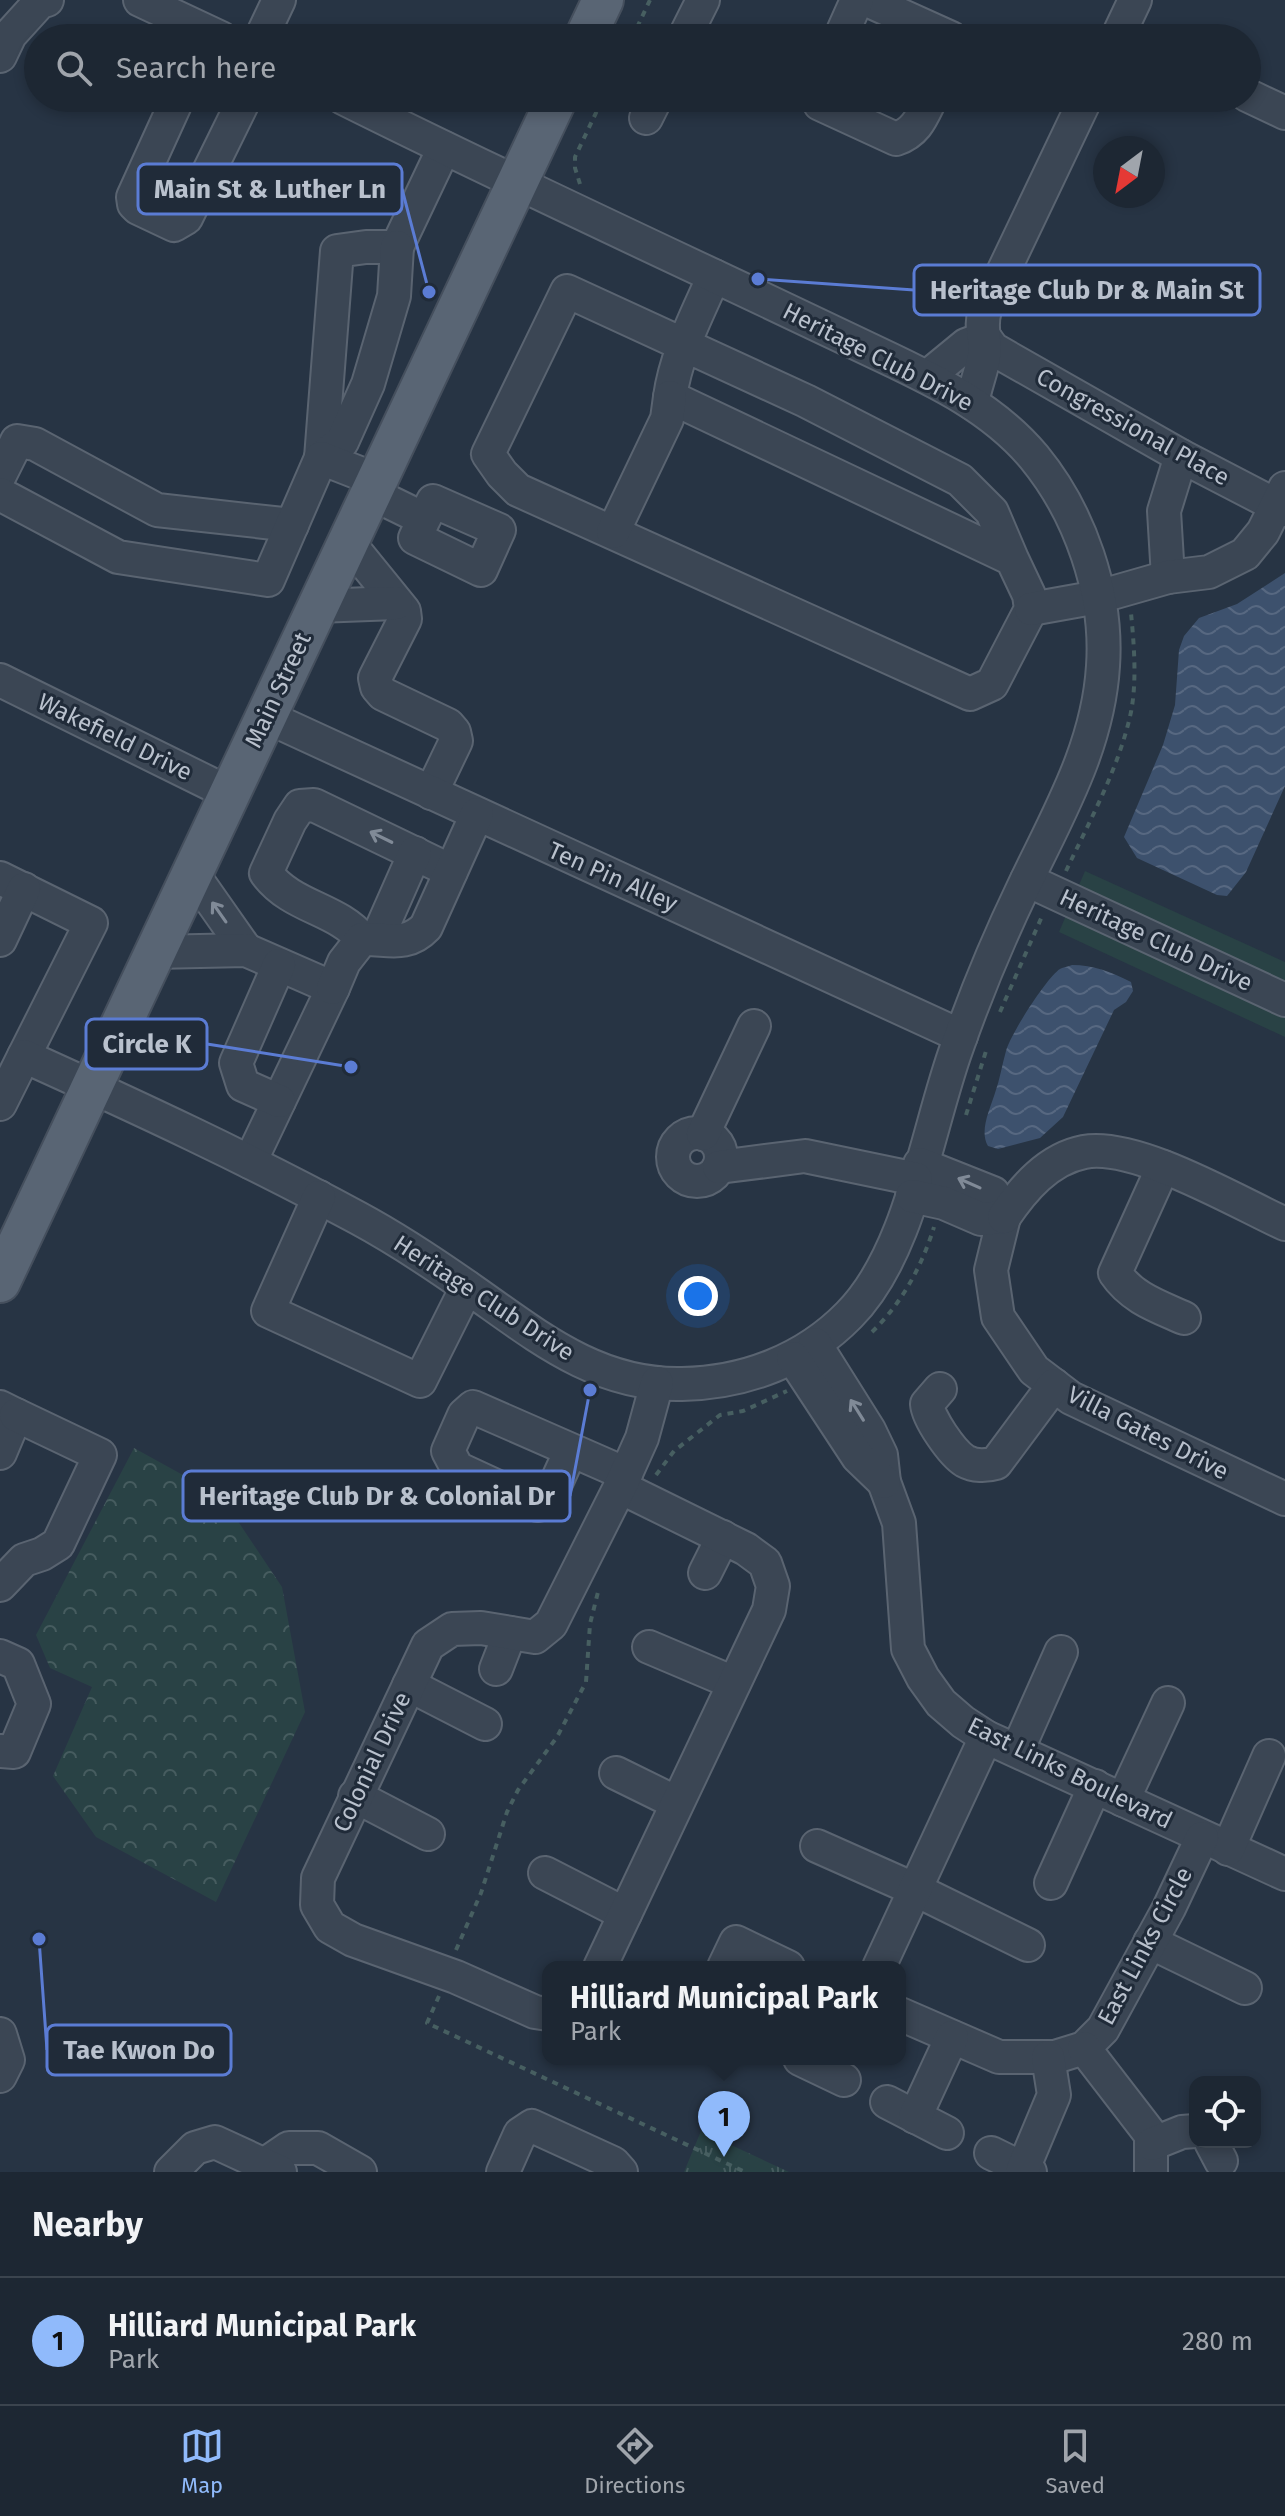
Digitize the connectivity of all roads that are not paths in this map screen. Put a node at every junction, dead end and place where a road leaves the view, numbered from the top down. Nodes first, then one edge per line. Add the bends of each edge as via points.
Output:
1 (47, 0) edge
2 (140, 0) edge
3 (279, 0) edge
4 (603, 0) edge
5 (703, 0) edge
6 (857, 0) edge
7 (867, 0) edge
8 (1135, 0) edge
9 (187, 24) edge
10 (268, 24) edge
11 (592, 24) edge
12 (691, 24) edge
13 (846, 24) edge
14 (920, 24) edge
15 (1127, 24) edge
16 (0, 56) edge
17 (1261, 102) edge
18 (172, 112) edge
19 (238, 112) edge
20 (371, 112) edge
21 (550, 112) edge
22 (837, 112) edge
23 (924, 112) edge
24 (1076, 112) edge
25 (1285, 113) edge
26 (444, 148) junction
27 (516, 185) junction
28 (397, 247) junction
29 (714, 276) junction
30 (985, 338) junction
31 (684, 345) junction
32 (927, 377) junction
33 (670, 397) junction
34 (972, 403) junction
35 (1181, 456) junction
36 (321, 458) junction
37 (0, 475) edge
38 (374, 486) junction
39 (0, 494) edge
40 (1282, 501) edge
41 (424, 519) dead end
42 (292, 525) junction
43 (613, 532) junction
44 (348, 542) junction
45 (1012, 559) junction
46 (1168, 577) junction
47 (1098, 597) junction
48 (396, 603) junction
49 (317, 606) junction
50 (1031, 609) junction
51 (0, 680) edge
52 (265, 716) junction
53 (229, 793) junction
54 (431, 793) junction
55 (486, 819) junction
56 (415, 853) junction
57 (451, 871) junction
58 (192, 873) junction
59 (1027, 880) junction
60 (12, 884) edge
61 (3, 927) edge
62 (370, 939) junction
63 (246, 950) junction
64 (154, 952) junction
65 (279, 965) junction
66 (333, 988) junction
67 (1285, 1000) edge
68 (754, 1026) dead end
69 (961, 1036) junction
70 (24, 1056) junction
71 (92, 1086) junction
72 (279, 1101) junction
73 (0, 1104) edge
74 (703, 1134) junction
75 (250, 1162) junction
76 (719, 1167) junction
77 (1163, 1167) junction
78 (916, 1180) junction
79 (319, 1197) junction
80 (1004, 1217) junction
81 (1285, 1224) edge
82 (0, 1282) edge
83 (467, 1287) junction
84 (1184, 1318) dead end
85 (804, 1351) junction
86 (657, 1383) junction
87 (1054, 1385) junction
88 (940, 1389) dead end
89 (8, 1411) edge
90 (571, 1450) dead end
91 (0, 1453) edge
92 (623, 1481) junction
93 (1285, 1499) edge
94 (723, 1537) junction
95 (705, 1573) dead end
96 (0, 1585) edge
97 (510, 1633) junction
98 (649, 1647) dead end
99 (1061, 1652) dead end
100 (0, 1656) edge
101 (496, 1669) dead end
102 (734, 1683) junction
103 (409, 1685) junction
104 (1168, 1703) dead end
105 (485, 1724) dead end
106 (986, 1737) junction
107 (1018, 1749) junction
108 (0, 1751) edge
109 (1269, 1756) dead end
110 (616, 1773) dead end
111 (1109, 1793) junction
112 (355, 1796) junction
113 (677, 1803) junction
114 (428, 1834) dead end
115 (1215, 1844) junction
116 (817, 1846) dead end
117 (545, 1873) dead end
118 (1285, 1874) edge
119 (1051, 1883) dead end
120 (916, 1890) junction
121 (625, 1914) junction
122 (1150, 1942) junction
123 (1028, 1945) dead end
124 (603, 1961) edge
125 (727, 1961) edge
126 (776, 1961) edge
127 (882, 1961) edge
128 (1245, 1988) dead end
129 (542, 2013) edge
130 (906, 2017) edge
131 (0, 2034) edge
132 (952, 2037) junction
133 (1084, 2048) junction
134 (1048, 2057) junction
135 (803, 2067) edge
136 (0, 2076) edge
137 (844, 2080) dead end
138 (1189, 2131) edge
139 (947, 2133) dead end
140 (991, 2153) dead end
141 (1151, 2158) edge
142 (272, 2168) edge
143 (1026, 2170) edge
144 (171, 2172) edge
145 (360, 2172) edge
146 (503, 2172) edge
147 (621, 2172) edge

1 - 16 street via 10,35
2 - 9 street
3 - 10 street
4 - 11 main road
5 - 12 street
6 - 13 street
7 - 14 street
8 - 15 street
17 - 25 street
18 - 19 street via 133,197 138,208 174,225 186,218
20 - 26 street, Heritage Club Drive
21 - 27 main road, Main Street
22 - 23 street via 896,139 916,128
24 - 30 street via 985,310
26 - 27 street, Heritage Club Drive
26 - 28 street
27 - 29 street, Heritage Club Drive
27 - 38 main road, Main Street
28 - 36 street via 394,296 368,384 342,442
28 - 36 street via 337,251
29 - 31 street
29 - 32 street, Heritage Club Drive
30 - 32 street via 966,345
30 - 34 street
30 - 35 street, Congressional Place via 993,349
31 - 33 street
31 - 43 street via 567,291 488,454 518,490
31 - 45 street via 960,480 992,512
32 - 34 street, Heritage Club Drive
33 - 43 street via 667,419
33 - 45 street
34 - 47 street, Heritage Club Drive via 1034,456 1071,516
35 - 40 street, Congressional Place
35 - 46 street via 1164,511
36 - 38 street
36 - 42 street
37 - 42 street via 17,441 35,444 157,510
38 - 41 street
38 - 44 main road, Main Street
39 - 42 street via 118,557 268,580
40 - 46 street via 1245,554 1209,572
43 - 50 street via 970,694 992,684
44 - 48 street
44 - 49 main road, Main Street
45 - 50 street
46 - 47 street
47 - 50 street
47 - 59 street, Heritage Club Drive via 1103,669 1088,746
48 - 49 street
48 - 54 street via 405,619 375,678 383,694 454,732 456,741
49 - 52 main road, Main Street
51 - 53 street, Wakefield Drive
52 - 53 main road, Main Street
52 - 54 street, Ten Pin Alley
53 - 58 main road, Main Street
54 - 55 street, Ten Pin Alley
55 - 57 street
55 - 69 street, Ten Pin Alley
56 - 57 street
56 - 62 street
56 -> 62 street via 314,805 300,806 290,821 266,873 286,895
57 - 62 street via 419,934 397,942
63 -> 58 street
58 - 64 main road, Main Street
59 - 67 street, Heritage Club Drive
59 - 69 street, Heritage Club Drive
60 - 61 street
60 - 70 street via 91,923
62 - 66 street via 344,962
63 - 64 street
63 - 65 street
64 - 71 main road, Main Street
65 - 66 street
65 - 72 street via 236,1063 243,1085
66 - 72 street
68 - 74 street
69 - 78 street, Heritage Club Drive
70 - 71 street, Heritage Club Drive
70 - 73 street
71 - 75 street, Heritage Club Drive
71 - 82 main road, Main Street
72 - 75 street
74 - 76 street via 720,1151
74 - 76 street via 687,1135 676,1146 673,1161 680,1190
75 - 79 street, Heritage Club Drive
76 - 78 street via 805,1156
77 - 80 street via 1110,1151 1083,1152 1025,1187
77 - 81 street
77 - 84 street via 1115,1273 1138,1298
78 - 80 street via 993,1193
78 - 85 street, Heritage Club Drive via 895,1243 864,1298
79 - 83 street, Heritage Club Drive via 409,1247
79 - 83 street via 268,1311 420,1381
80 - 87 street, Villa Gates Drive via 991,1270 998,1317 1034,1370
83 - 86 street, Heritage Club Drive via 565,1355
85 - 86 street, Heritage Club Drive via 760,1371 685,1385
85 - 106 street, East Links Boulevard via 869,1430 881,1455 884,1482 899,1523 908,1649 941,1703
86 - 92 street, Colonial Drive
87 - 88 street via 996,1463 987,1465 964,1461 933,1422 927,1404
87 - 93 street, Villa Gates Drive via 1071,1398
89 - 91 street
89 - 96 street via 100,1455 58,1544 24,1560
90 - 92 street
92 - 94 street
92 - 97 street, Colonial Drive via 551,1624 535,1637
94 - 95 street
94 - 102 street via 765,1563 773,1586 769,1610
97 - 101 street
97 - 103 street, Colonial Drive via 452,1629 428,1645
98 - 102 street
99 - 107 street
100 - 108 street via 18,1664 34,1704 14,1752
102 - 113 street
103 - 105 street
103 - 112 street, Colonial Drive
104 - 111 street
106 - 107 street, East Links Boulevard
106 - 120 street
107 - 111 street, East Links Boulevard
109 - 115 street, East Links Circle
110 - 113 street
111 - 115 street, East Links Boulevard
111 - 119 street
112 - 114 street
112 - 129 street, Colonial Drive via 318,1878 317,1905 330,1927 373,1933 456,1977
113 - 121 street
115 - 118 street, East Links Boulevard
115 - 122 street, East Links Circle
116 - 120 street
117 - 121 street
120 - 123 street
120 - 127 street
121 - 124 street
122 - 128 street
122 - 133 street, East Links Circle via 1103,2029
125 - 126 street via 736,1942
130 - 132 street, East Links Circle
131 - 136 street via 8,2060
132 - 134 street, East Links Circle via 999,2057
132 - 139 street via 901,2109
133 - 134 street, East Links Circle
133 - 141 street via 1151,2135
134 - 143 street via 1054,2095
135 - 137 street
138 - 141 street
140 - 143 street
142 - 144 street via 215,2142 195,2148
142 - 145 street via 289,2148 318,2148
146 - 147 street via 520,2134 532,2126 613,2163

